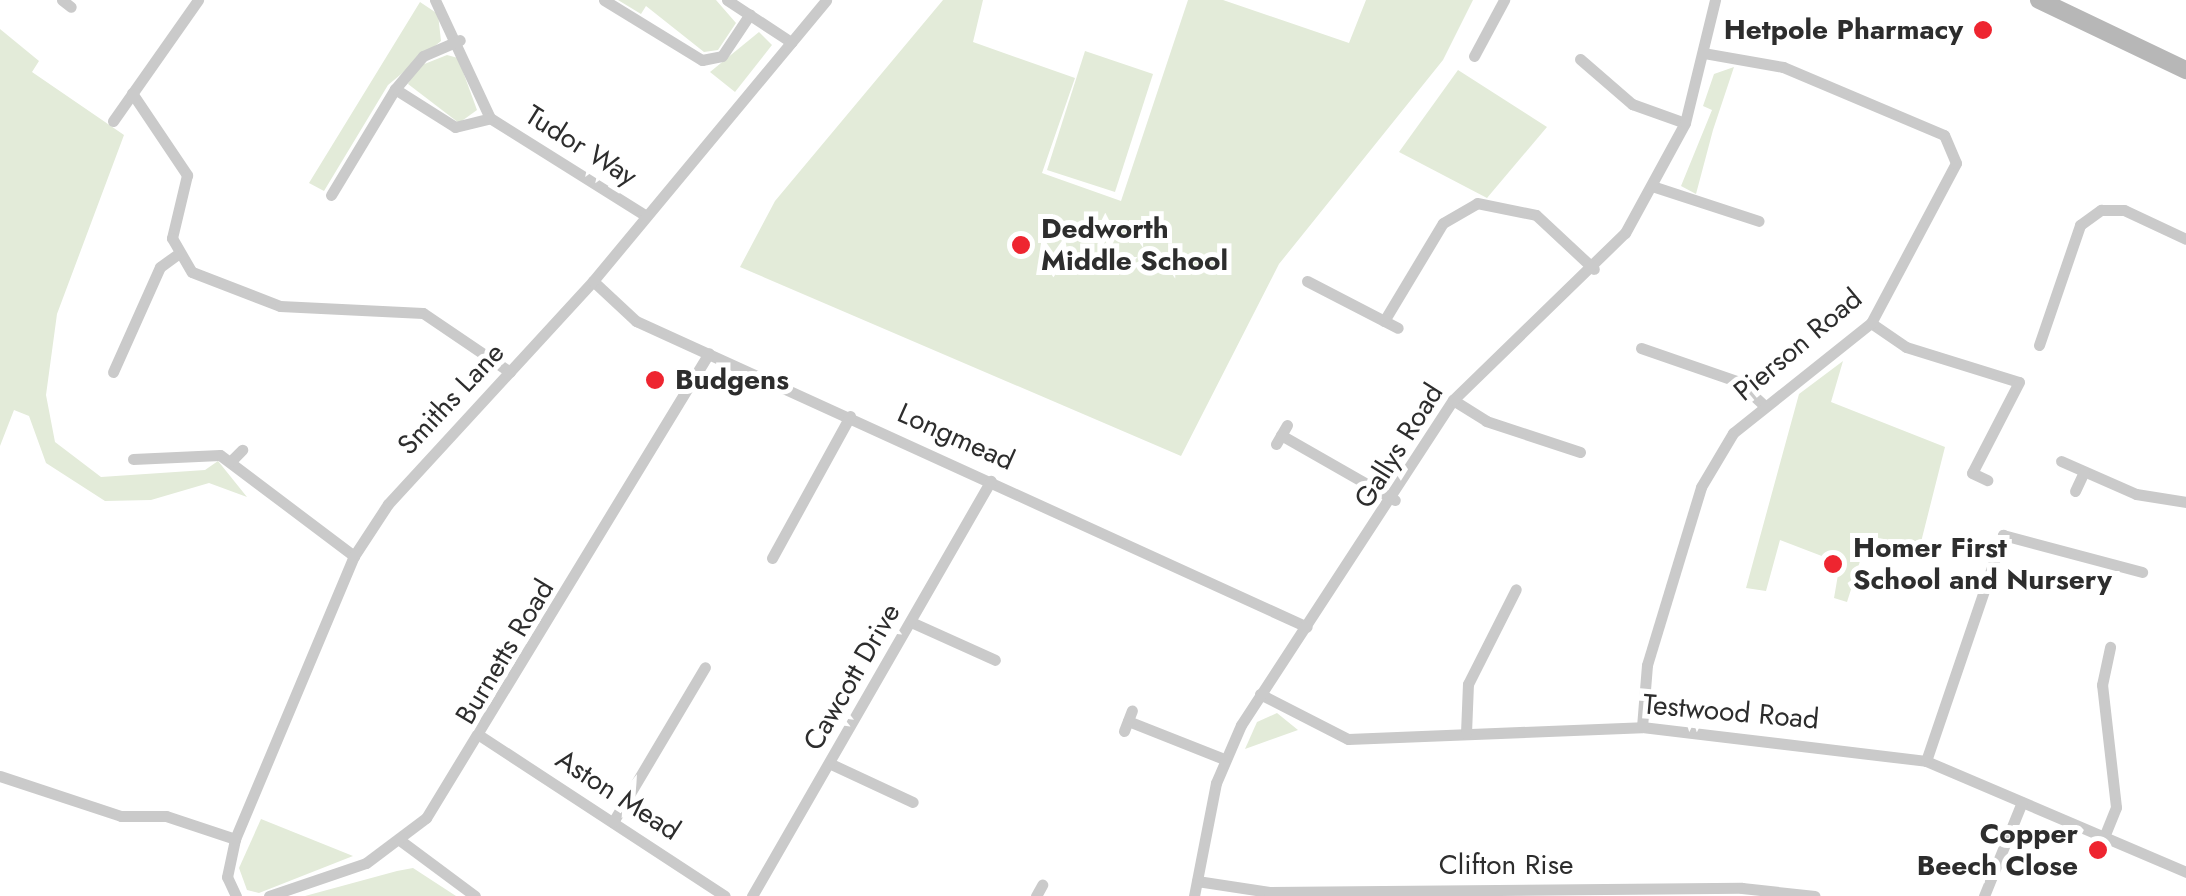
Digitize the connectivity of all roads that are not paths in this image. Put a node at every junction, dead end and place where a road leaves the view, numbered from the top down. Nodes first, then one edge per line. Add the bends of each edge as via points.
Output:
1 (198, 0) edge
2 (604, 0) edge
3 (728, 0) edge
4 (826, 0) edge
5 (1504, 0) edge
6 (1715, 0) edge
7 (2039, 0) edge
8 (438, 2) edge
9 (750, 14) junction
10 (460, 40) junction
11 (791, 42) junction
12 (1704, 52) junction
13 (1474, 56) dead end
14 (1580, 59) dead end
15 (2186, 70) edge
16 (395, 89) junction
17 (132, 93) junction
18 (490, 118) junction
19 (113, 121) dead end
20 (1685, 123) junction
21 (1655, 187) junction
22 (330, 195) dead end
23 (646, 216) junction
24 (1759, 220) dead end
25 (2186, 239) edge
26 (176, 256) junction
27 (1594, 268) junction
28 (593, 281) junction
29 (1307, 281) dead end
30 (1384, 321) junction
31 (1870, 322) junction
32 (1398, 328) dead end
33 (2045, 338) dead end
34 (1641, 347) dead end
35 (708, 353) junction
36 (1983, 366) junction
37 (113, 372) dead end
38 (510, 372) junction
39 (1979, 381) dead end
40 (1453, 400) junction
41 (1764, 405) junction
42 (850, 416) junction
43 (1282, 435) dead end
44 (242, 450) dead end
45 (1580, 452) dead end
46 (133, 459) dead end
47 (231, 461) junction
48 (2060, 462) dead end
49 (2084, 472) junction
50 (1987, 480) dead end
51 (991, 481) junction
52 (2076, 491) dead end
53 (1396, 500) junction
54 (2186, 502) edge
55 (354, 556) junction
56 (771, 558) dead end
57 (2142, 572) dead end
58 (1516, 588) dead end
59 (912, 622) junction
60 (1306, 627) junction
61 (2111, 654) dead end
62 (995, 660) dead end
63 (705, 667) dead end
64 (1260, 694) junction
65 (1128, 721) dead end
66 (1642, 727) junction
67 (1466, 733) junction
68 (482, 737) junction
69 (1224, 759) junction
70 (1926, 761) junction
71 (831, 764) junction
72 (0, 776) edge
73 (913, 802) dead end
74 (2022, 802) junction
75 (613, 822) junction
76 (2104, 837) junction
77 (236, 838) junction
78 (402, 841) junction
79 (2186, 872) edge
80 (1197, 882) junction
81 (1412, 893) edge
82 (1596, 893) edge
83 (236, 896) edge
84 (268, 896) edge
85 (475, 896) edge
86 (725, 896) edge
87 (752, 896) edge
88 (1194, 896) edge
89 (1815, 896) edge
90 (1984, 896) edge

1 - 17 street
2 - 9 street via 702,60 722,56
3 - 9 street
4 - 11 street, Smiths Lane
5 - 13 street
6 - 12 street, Gallys Road
7 - 15 main road
8 - 10 street, Tudor Way
9 - 11 street
10 - 16 street via 423,56
10 - 18 street, Tudor Way
11 - 23 street, Smiths Lane
12 - 20 street, Gallys Road
12 - 31 street, Pierson Road via 1782,67 1944,135 1954,150 1956,164 1896,290
14 - 20 street via 1632,104
16 - 18 street, Tudor Way via 455,127
16 - 22 street
17 - 19 street
17 - 26 street via 187,175
18 - 23 street, Tudor Way
20 - 21 street, Gallys Road
21 - 24 street
21 - 27 street, Gallys Road
23 - 28 street, Smiths Lane
25 - 33 street via 2124,210 2100,210 2080,225
26 - 37 street via 160,267
26 - 38 street via 192,272 280,306 423,313
27 - 30 street via 1536,216 1477,203 1443,223
27 - 40 street, Gallys Road
28 - 35 street, Longmead via 636,321
28 - 38 street, Smiths Lane
29 - 30 street
30 - 32 street
31 - 36 street via 1906,347
31 - 41 street, Pierson Road
34 - 41 street via 1740,382
35 - 42 street, Longmead
35 - 68 street, Burnetts Road
36 - 39 street
36 - 50 street via 2019,382 1972,473
38 - 55 street, Smiths Lane via 388,504
40 - 45 street via 1486,422
40 - 53 street, Gallys Road
41 - 66 street, Pierson Road via 1734,433 1701,487 1647,665
42 - 51 street, Longmead
42 - 56 street
43 - 53 street
44 - 47 street
46 - 47 street
47 - 55 street
48 - 49 street
49 - 52 street
49 - 54 street
51 - 59 street, Cawcott Drive
51 - 60 street, Longmead
53 - 60 street, Gallys Road
55 - 77 street, Smiths Lane
57 - 70 street via 2004,534
58 - 67 street via 1502,602 1468,684
59 - 62 street
59 - 71 street, Cawcott Drive
60 - 64 street, Gallys Road
61 - 76 street via 2102,685 2116,780
63 - 75 street
64 - 67 street, Testwood Road via 1348,739
64 - 69 street, Gallys Road
65 - 69 street
66 - 67 street, Testwood Road
66 - 70 street, Testwood Road
68 - 75 street, Aston Mead
68 - 78 street, Burnetts Road
69 - 80 street, Gallys Road
70 - 74 street, Testwood Road
71 - 73 street
71 - 87 street, Cawcott Drive
72 - 77 street via 121,816 166,816
74 - 76 street, Testwood Road
74 - 90 street
75 - 86 street, Aston Mead
76 - 79 street, Testwood Road
77 - 83 street, Smiths Lane via 227,877
78 - 84 street
78 - 85 street
80 - 81 street, Clifton Rise via 1269,892
80 - 88 street, Gallys Road
81 - 82 street, Clifton Rise
82 - 89 street, Clifton Rise

